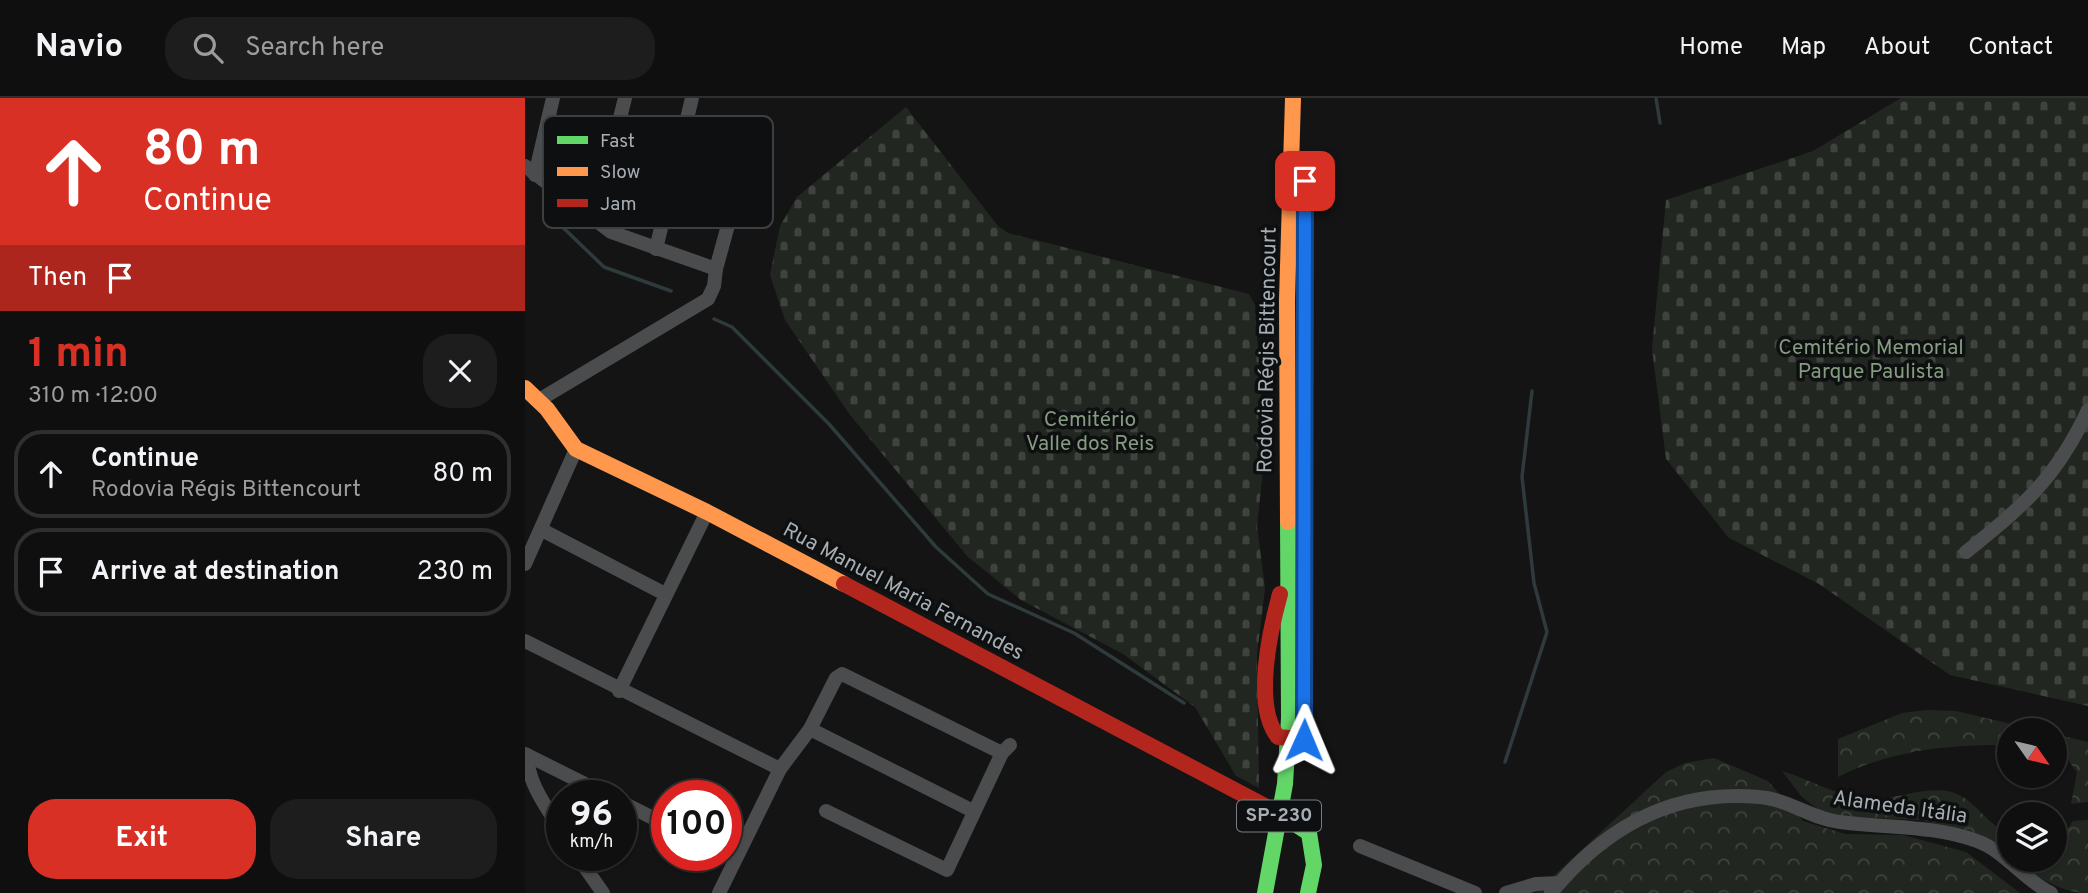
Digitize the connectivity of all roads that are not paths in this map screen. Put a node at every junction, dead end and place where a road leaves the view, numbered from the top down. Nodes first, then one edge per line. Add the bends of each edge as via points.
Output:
1 (554, 98) edge
2 (625, 98) edge
3 (692, 98) edge
4 (1293, 98) edge
5 (1306, 98) edge
6 (548, 116) edge
7 (620, 116) edge
8 (688, 116) edge
9 (543, 131) edge
10 (530, 171) edge
11 (605, 228) edge
12 (661, 228) edge
13 (727, 228) edge
14 (656, 249) junction
15 (716, 269) junction
16 (525, 388) edge
17 (1305, 389) dead end
18 (539, 400) junction
19 (2088, 410) edge
20 (1304, 444) dead end
21 (576, 449) junction
22 (707, 512) junction
23 (542, 530) junction
24 (1966, 552) dead end
25 (525, 564) edge
26 (1288, 566) junction
27 (665, 594) junction
28 (525, 641) edge
29 (619, 691) junction
30 (810, 729) junction
31 (1296, 739) junction
32 (526, 755) edge
33 (780, 769) junction
34 (577, 780) edge
35 (546, 807) edge
36 (826, 811) dead end
37 (973, 811) junction
38 (1287, 817) junction
39 (742, 838) edge
40 (1360, 846) dead end
41 (588, 871) edge
42 (727, 871) edge
43 (1555, 888) edge
44 (603, 893) edge
45 (719, 893) edge
46 (1265, 893) edge
47 (1282, 893) edge
48 (1308, 893) edge
49 (1475, 893) edge
50 (1506, 893) edge
51 (2051, 893) edge

1 - 6 street
2 - 7 street
3 - 8 street
4 - 26 main road, Rodovia Régis Bittencourt / SP-230 via 1287,300
5 - 17 main road, Rodovia Régis Bittencourt
9 - 10 street
11 - 14 street
12 - 14 street
13 - 15 street
14 - 15 street
15 - 18 street via 708,299
16 - 18 main road, Rua Manuel Maria Fernandes
18 - 21 main road, Rua Manuel Maria Fernandes
19 - 24 street via 2058,466 2015,512
20 - 31 main road, Rodovia Régis Bittencourt via 1304,592
21 - 22 main road, Rua Manuel Maria Fernandes
21 - 23 street
22 - 27 street
22 - 38 main road, Rua Manuel Maria Fernandes via 1039,693
23 - 25 street
23 - 27 street
26 - 31 main road, SP-230
26 - 31 main road via 1274,614 1267,685 1269,724 1277,737
27 - 29 street
28 - 29 street
29 - 33 street
30 - 33 street
30 - 37 street
30 - 37 street via 842,674 1006,749
31 - 38 main road, SP-230
31 - 38 main road, SP-230 via 1297,799
32 - 34 street
32 - 35 street via 536,791
33 - 39 street
36 - 37 street via 947,870
38 - 46 main road, SP-230
38 - 47 main road, SP-230
38 - 48 main road via 1309,833 1313,846
40 - 49 street
41 - 44 street
42 - 45 street
43 - 50 street via 1520,887
43 - 51 street, Alameda Itália via 1624,826 1654,809 1680,802 1761,797 1834,821 1919,828 1979,841

